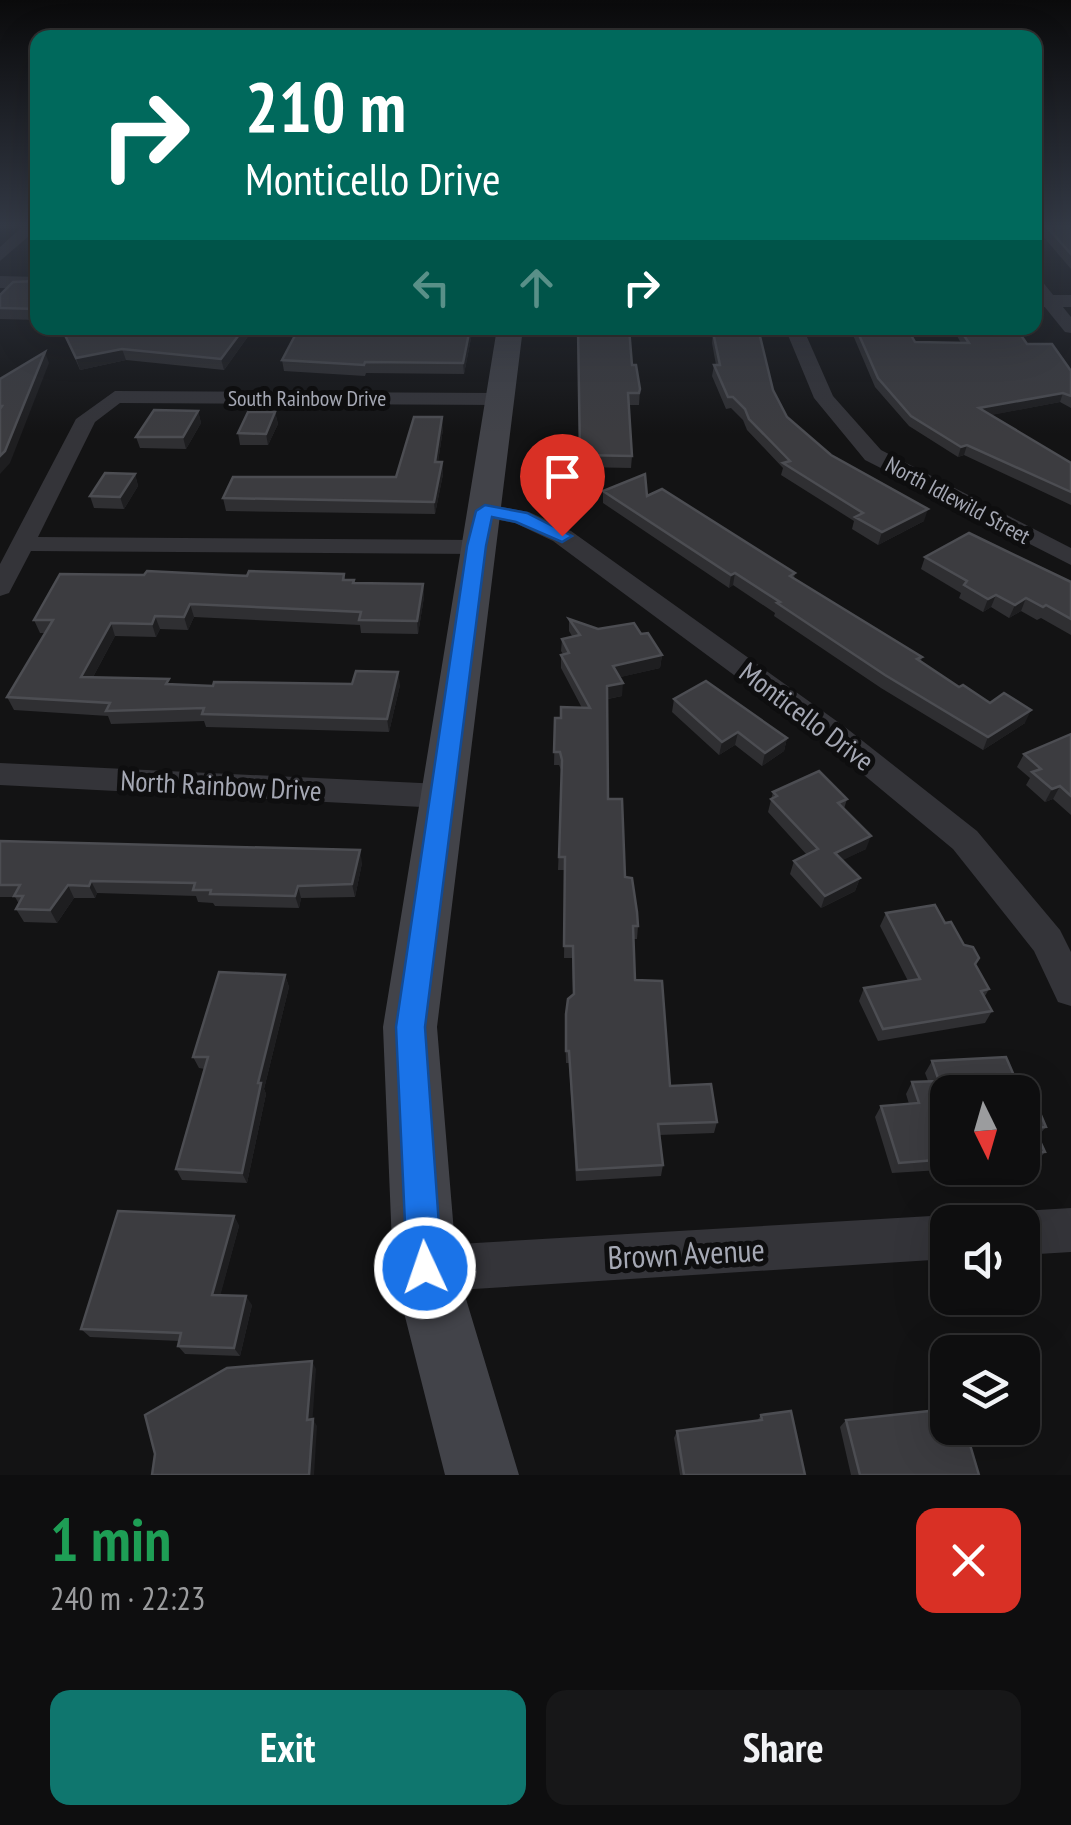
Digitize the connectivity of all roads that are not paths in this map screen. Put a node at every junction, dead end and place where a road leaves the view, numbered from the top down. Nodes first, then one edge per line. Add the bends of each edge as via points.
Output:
1 (1047, 297) edge
2 (1071, 328) edge
3 (509, 335) edge
4 (797, 335) edge
5 (500, 399) junction
6 (481, 529) junction
7 (22, 544) junction
8 (1071, 558) edge
9 (0, 588) edge
10 (0, 774) edge
11 (441, 796) junction
12 (1071, 990) edge
13 (1071, 1230) edge
14 (1040, 1231) edge
15 (930, 1238) edge
16 (425, 1268) junction
17 (482, 1475) edge

1 - 2 street
3 - 5 main road
4 - 8 street, North Idlewild Street via 824,398 872,455
5 - 6 main road
5 - 7 street, South Rainbow Drive via 115,397 86,419
6 - 7 street, Monticello Drive
6 - 11 main road
6 - 12 street, Monticello Drive via 520,517 562,536 834,734 965,840 1047,941
7 - 9 street
10 - 11 street, North Rainbow Drive
11 - 16 main road via 410,1027
13 - 14 street
15 - 16 street, Brown Avenue
16 - 17 main road

